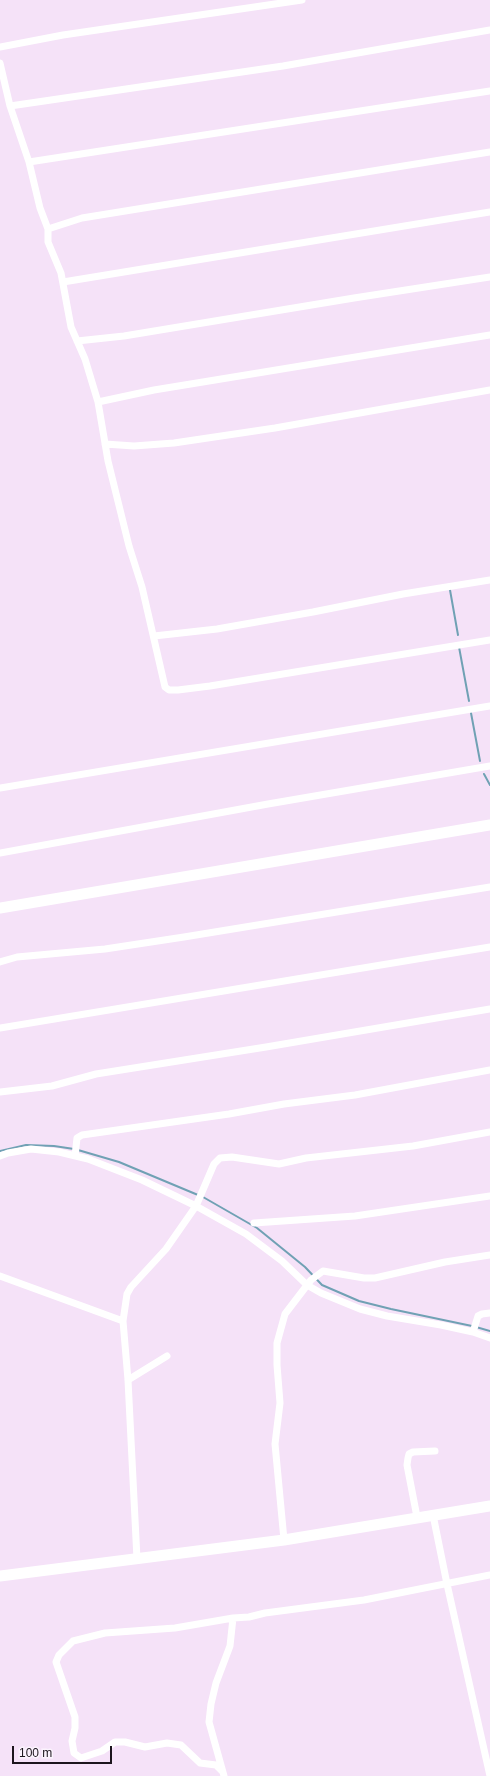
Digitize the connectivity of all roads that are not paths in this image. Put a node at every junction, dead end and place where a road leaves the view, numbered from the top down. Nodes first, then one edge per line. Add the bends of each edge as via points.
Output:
1 (302, 0) edge
2 (490, 30) edge
3 (0, 47) edge
4 (0, 63) edge
5 (490, 91) edge
6 (10, 106) junction
7 (490, 152) edge
8 (29, 162) junction
9 (490, 212) edge
10 (48, 229) junction
11 (490, 277) edge
12 (63, 282) junction
13 (490, 335) edge
14 (77, 341) junction
15 (490, 390) edge
16 (98, 402) junction
17 (105, 444) junction
18 (490, 580) edge
19 (154, 636) junction
20 (490, 640) edge
21 (490, 706) edge
22 (490, 766) edge
23 (0, 788) edge
24 (490, 824) edge
25 (0, 853) edge
26 (490, 887) edge
27 (0, 908) edge
28 (490, 947) edge
29 (0, 962) edge
30 (490, 1009) edge
31 (0, 1028) edge
32 (490, 1070) edge
33 (0, 1092) edge
34 (490, 1132) edge
35 (0, 1156) edge
36 (75, 1156) junction
37 (490, 1196) edge
38 (196, 1206) junction
39 (254, 1223) dead end
40 (490, 1255) edge
41 (0, 1276) edge
42 (309, 1283) junction
43 (490, 1313) edge
44 (123, 1321) junction
45 (474, 1328) junction
46 (490, 1338) edge
47 (167, 1356) dead end
48 (128, 1380) junction
49 (435, 1451) dead end
50 (490, 1506) edge
51 (433, 1515) junction
52 (417, 1517) junction
53 (284, 1540) junction
54 (137, 1559) junction
55 (490, 1575) edge
56 (0, 1576) edge
57 (447, 1584) junction
58 (233, 1618) junction
59 (223, 1774) edge
60 (490, 1776) edge

1 - 3 street
2 - 6 street via 284,66
4 - 6 street
5 - 8 street
6 - 8 street
7 - 10 street via 82,218
8 - 10 street
9 - 12 street
10 - 12 street via 48,242
11 - 14 street via 124,336
12 - 14 street via 71,328
13 - 16 street via 154,390
14 - 16 street
15 - 17 street via 174,443 134,446
16 - 17 street
17 - 19 street
18 - 19 street via 217,629
19 - 20 street via 165,687 169,690 210,686
21 - 23 street
22 - 25 street
24 - 27 main road
26 - 29 street via 184,937 105,949 17,957
28 - 31 street
30 - 33 street via 96,1074 52,1086
32 - 36 street via 355,1095 82,1135 77,1138
34 - 38 street via 420,1145 306,1158 279,1164 232,1157 220,1158 214,1164
35 - 36 street via 31,1149
36 - 38 street via 142,1180
37 - 39 street via 355,1216
38 - 42 street via 246,1234
38 - 44 street via 166,1249 131,1287 127,1294
40 - 42 street via 375,1278 322,1271
41 - 44 street
42 - 45 street via 321,1294 360,1309
42 - 53 street via 285,1314 278,1343 280,1403 275,1444
43 - 45 street via 478,1316
44 - 48 street
45 - 46 street
47 - 48 street
48 - 54 street
49 - 52 street via 409,1454 408,1471
50 - 51 main road
51 - 52 main road
51 - 57 street
52 - 53 main road
53 - 54 main road
54 - 56 main road
55 - 57 street
57 - 58 street via 364,1600
57 - 60 street
58 - 59 street via 230,1646 216,1682 210,1716
58 - 59 street via 175,1628 105,1633 73,1641 59,1655 56,1662 75,1717 72,1741 74,1753 81,1758 102,1751 115,1742 146,1747 167,1743 181,1745 200,1763 216,1765

